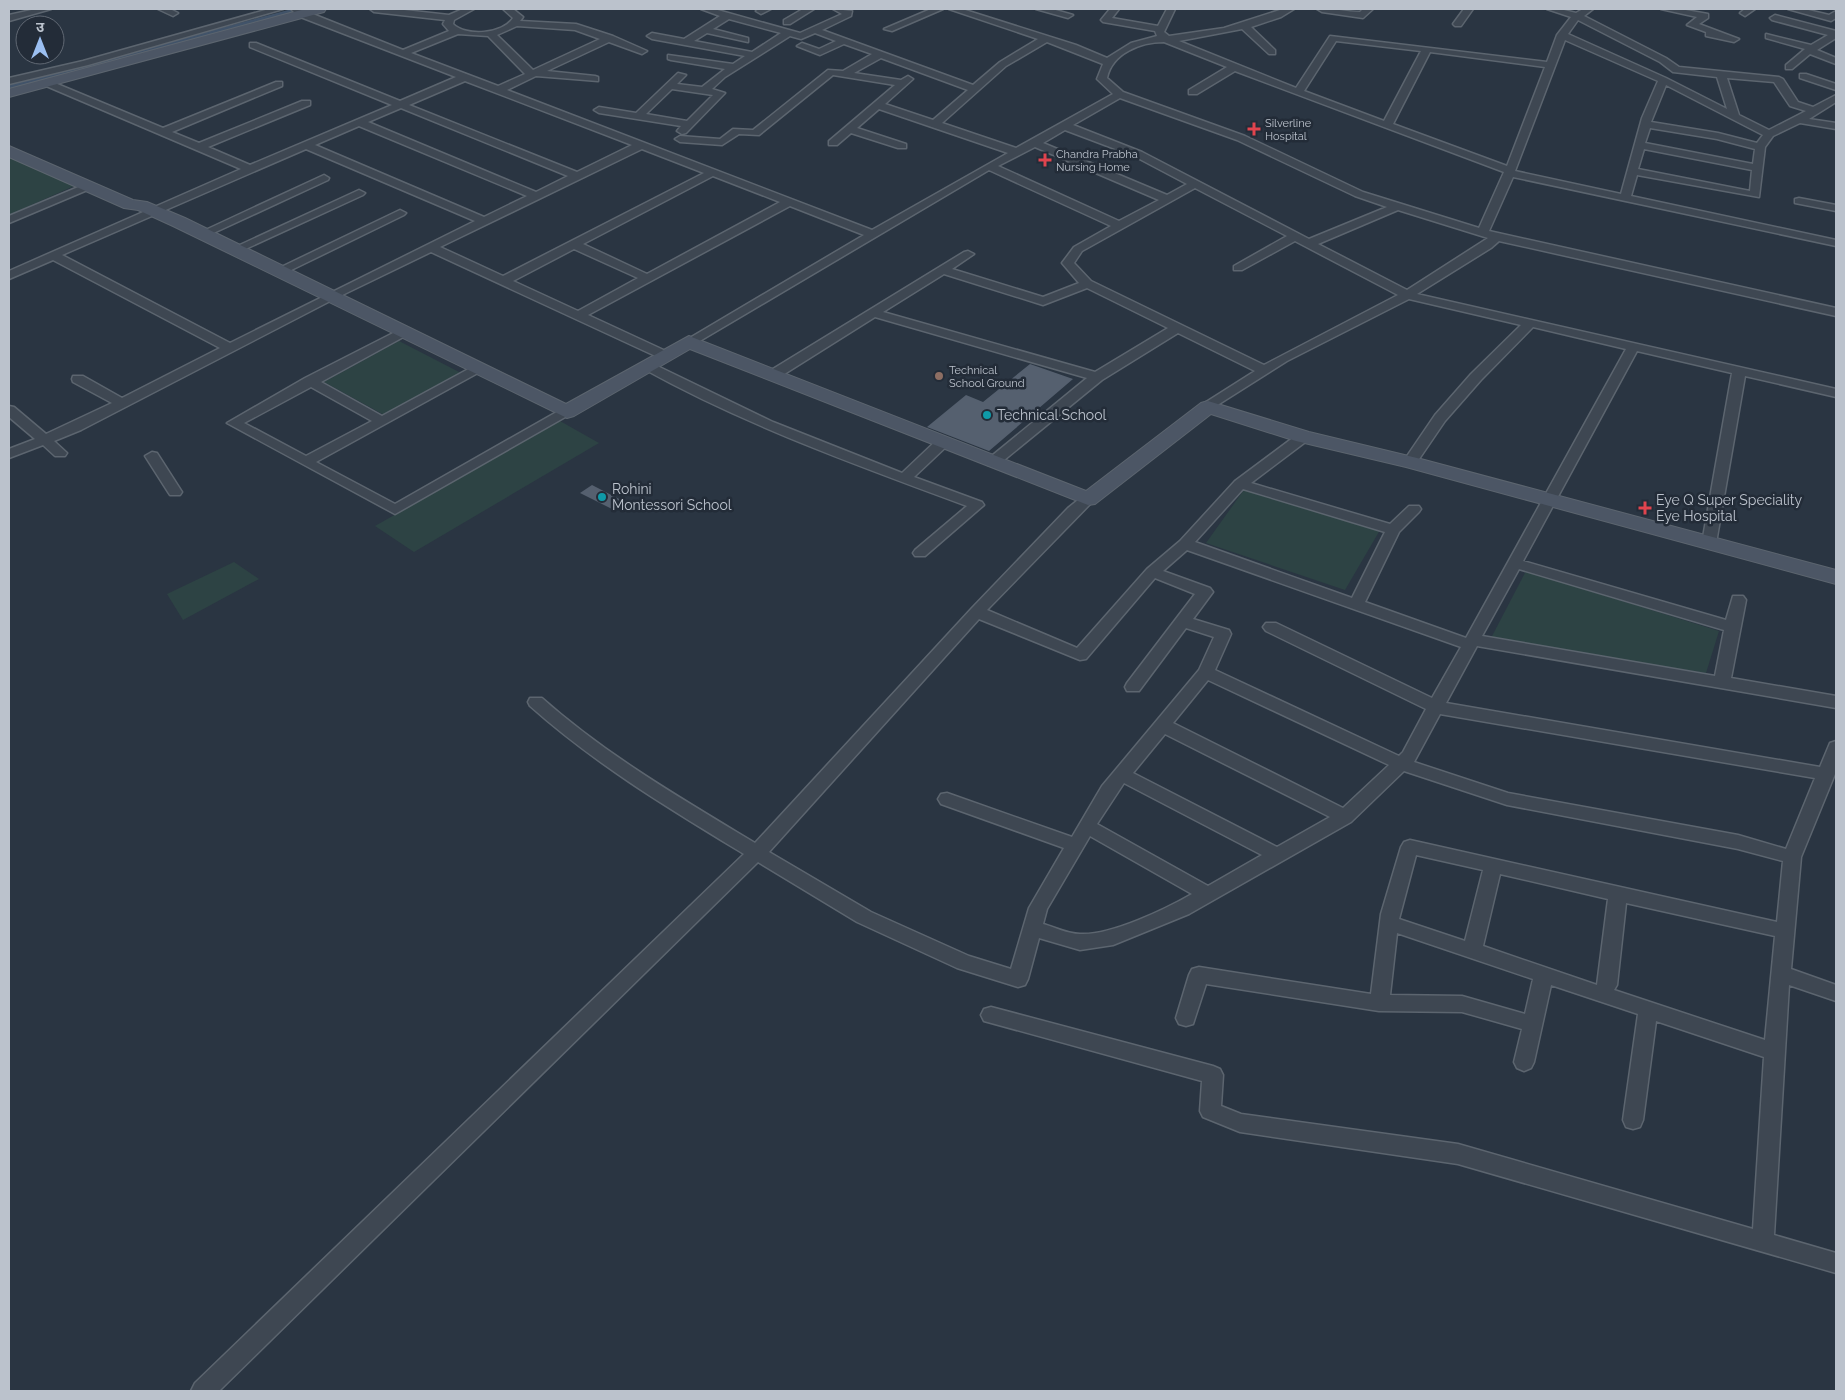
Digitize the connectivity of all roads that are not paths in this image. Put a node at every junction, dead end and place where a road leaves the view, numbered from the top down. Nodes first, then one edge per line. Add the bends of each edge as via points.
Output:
1 (46, 9) edge
2 (164, 9) edge
3 (278, 9) edge
4 (319, 9) edge
5 (374, 9) edge
6 (470, 9) edge
7 (508, 9) edge
8 (705, 9) edge
9 (809, 9) edge
10 (836, 9) edge
11 (938, 9) edge
12 (953, 9) edge
13 (1041, 9) edge
14 (1114, 9) edge
15 (1184, 9) edge
16 (1290, 9) edge
17 (1322, 9) edge
18 (1368, 9) edge
19 (1468, 9) edge
20 (1551, 9) edge
21 (1589, 9) edge
22 (1666, 9) edge
23 (1793, 9) edge
24 (298, 12) edge
25 (1170, 12) edge
26 (174, 13) dead end
27 (1068, 15) dead end
28 (728, 16) junction
29 (1576, 16) junction
30 (9, 18) edge
31 (450, 18) junction
32 (1775, 18) dead end
33 (1834, 18) edge
34 (516, 22) junction
35 (787, 22) dead end
36 (1458, 24) dead end
37 (1244, 26) junction
38 (889, 29) dead end
39 (1161, 29) junction
40 (456, 30) junction
41 (706, 30) junction
42 (815, 30) junction
43 (490, 33) junction
44 (786, 34) junction
45 (1836, 34) edge
46 (1562, 35) junction
47 (652, 36) dead end
48 (1769, 36) dead end
49 (610, 38) junction
50 (1046, 38) junction
51 (1734, 39) dead end
52 (745, 40) dead end
53 (845, 40) junction
54 (1168, 40) junction
55 (688, 41) junction
56 (254, 45) dead end
57 (802, 46) dead end
58 (1811, 49) junction
59 (1427, 50) junction
60 (642, 51) dead end
61 (1272, 52) dead end
62 (403, 53) junction
63 (880, 54) junction
64 (753, 55) junction
65 (671, 57) dead end
66 (1836, 61) edge
67 (1108, 62) junction
68 (1551, 65) junction
69 (733, 67) junction
70 (1234, 67) junction
71 (1789, 67) dead end
72 (920, 68) junction
73 (1676, 70) junction
74 (532, 74) junction
75 (845, 74) junction
76 (1721, 74) junction
77 (681, 75) dead end
78 (1803, 76) dead end
79 (465, 77) junction
80 (596, 79) dead end
81 (9, 81) edge
82 (47, 82) junction
83 (1666, 82) junction
84 (903, 83) junction
85 (279, 84) dead end
86 (670, 86) junction
87 (1836, 87) edge
88 (974, 89) junction
89 (498, 90) junction
90 (704, 90) junction
91 (1193, 92) dead end
92 (1298, 92) junction
93 (9, 93) edge
94 (1119, 94) junction
95 (1836, 98) edge
96 (306, 103) dead end
97 (402, 104) junction
98 (878, 105) junction
99 (599, 110) dead end
100 (1815, 110) junction
101 (638, 116) junction
102 (1735, 117) junction
103 (1799, 120) junction
104 (359, 122) junction
105 (689, 124) junction
106 (935, 124) junction
107 (1647, 124) junction
108 (1387, 125) junction
109 (1065, 126) junction
110 (1836, 126) edge
111 (850, 129) junction
112 (163, 132) junction
113 (1769, 134) junction
114 (680, 139) junction
115 (9, 141) edge
116 (834, 143) dead end
117 (1035, 143) junction
118 (641, 144) junction
119 (307, 145) junction
120 (1640, 145) junction
121 (902, 146) dead end
122 (200, 147) junction
123 (1760, 147) junction
124 (9, 151) edge
125 (1016, 152) junction
126 (664, 154) junction
127 (989, 166) junction
128 (1758, 168) junction
129 (251, 169) junction
130 (1633, 171) junction
131 (713, 172) junction
132 (1510, 172) junction
133 (577, 176) junction
134 (324, 178) dead end
135 (1197, 184) junction
136 (88, 186) junction
137 (359, 193) dead end
138 (536, 196) junction
139 (1625, 198) junction
140 (1169, 200) junction
141 (1799, 200) dead end
142 (789, 202) junction
143 (1398, 206) junction
144 (147, 208) junction
145 (1836, 208) edge
146 (400, 213) dead end
147 (9, 220) edge
148 (483, 221) junction
149 (1118, 225) junction
150 (1482, 233) junction
151 (202, 234) junction
152 (873, 234) junction
153 (1296, 236) junction
154 (1496, 237) junction
155 (1836, 243) edge
156 (574, 244) junction
157 (1310, 244) junction
158 (430, 247) junction
159 (236, 250) junction
160 (968, 254) dead end
161 (53, 256) junction
162 (1238, 268) dead end
163 (943, 270) junction
164 (280, 271) junction
165 (9, 275) edge
166 (647, 278) junction
167 (503, 281) junction
168 (1087, 284) junction
169 (1407, 295) junction
170 (330, 296) junction
171 (1836, 312) edge
172 (872, 313) junction
173 (577, 316) junction
174 (1530, 323) junction
175 (1177, 328) junction
176 (403, 332) junction
177 (689, 342) junction
178 (1633, 347) junction
179 (230, 348) junction
180 (666, 356) junction
181 (649, 366) junction
182 (479, 369) junction
183 (1264, 370) junction
184 (1739, 371) junction
185 (772, 375) junction
186 (1097, 377) junction
187 (78, 379) dead end
188 (310, 382) junction
189 (1836, 393) edge
190 (122, 403) junction
191 (1208, 408) junction
192 (9, 410) edge
193 (567, 412) junction
194 (382, 421) junction
195 (1303, 437) junction
196 (44, 440) junction
197 (943, 442) junction
198 (60, 453) dead end
199 (9, 454) edge
200 (152, 456) dead end
201 (306, 462) junction
202 (993, 462) junction
203 (1410, 462) junction
204 (905, 478) junction
205 (1240, 484) junction
206 (175, 492) dead end
207 (1088, 500) junction
208 (1550, 500) junction
209 (1414, 510) dead end
210 (1393, 530) junction
211 (1709, 543) junction
212 (1185, 544) junction
213 (920, 553) dead end
214 (1515, 563) junction
215 (1152, 572) junction
216 (1836, 577) edge
217 (1738, 600) dead end
218 (1355, 606) junction
219 (977, 612) junction
220 (1183, 621) junction
221 (1271, 627) dead end
222 (1733, 628) junction
223 (1471, 642) junction
224 (1206, 672) junction
225 (1722, 682) junction
226 (1133, 688) dead end
227 (536, 702) dead end
228 (1836, 702) edge
229 (1436, 707) junction
230 (1162, 726) junction
231 (1836, 748) edge
232 (1401, 764) junction
233 (1121, 774) junction
234 (1826, 774) junction
235 (947, 799) dead end
236 (1345, 817) junction
237 (1087, 826) junction
238 (1076, 845) junction
239 (758, 853) junction
240 (1277, 855) junction
241 (1792, 857) junction
242 (1493, 866) junction
243 (1207, 894) junction
244 (1618, 895) junction
245 (1389, 923) junction
246 (1032, 929) junction
247 (1785, 931) junction
248 (1472, 951) junction
249 (1544, 974) junction
250 (1781, 974) junction
251 (1607, 985) dead end
252 (1836, 993) edge
253 (1379, 1003) junction
254 (1648, 1009) junction
255 (991, 1015) dead end
256 (1186, 1018) dead end
257 (1532, 1024) junction
258 (1775, 1052) junction
259 (1524, 1062) dead end
260 (1633, 1120) dead end
261 (1763, 1241) junction
262 (1836, 1263) edge
263 (203, 1391) edge

1 - 30 street
2 - 26 street
3 - 81 street
4 - 24 street
5 - 31 street
6 - 31 street
7 - 34 street via 518,17
8 - 28 street
9 - 35 street
10 - 42 street via 849,13
11 - 38 street
12 - 50 street
13 - 27 street
14 - 39 street via 1106,20
15 - 25 street
16 - 37 street
17 - 18 street via 1356,16 1363,15
19 - 36 street
20 - 29 street
21 - 29 street
22 - 51 street via 1705,16 1692,25 1715,32 1710,34
23 - 33 street
24 - 62 street
24 - 82 street
25 - 39 street
28 - 41 street
28 - 44 street
29 - 46 street
29 - 73 street via 1663,60
31 - 40 street via 448,24
32 - 45 street
34 - 43 street
34 - 49 street via 576,27
37 - 54 street
37 - 61 street
39 - 54 street via 1159,35
40 - 43 street via 470,34
40 - 62 street
41 - 52 street
41 - 55 street
42 - 44 street via 801,36
42 - 53 street
43 - 74 street
44 - 64 street
45 - 58 street
46 - 68 street
46 - 83 street
47 - 55 street
48 - 58 street
49 - 60 street
49 - 74 street
50 - 67 street
50 - 88 street via 1003,64
53 - 57 street via 820,52
53 - 63 street
54 - 67 street via 1143,41
54 - 70 street
55 - 64 street
56 - 97 street
58 - 66 street
58 - 71 street
59 - 68 street
59 - 92 street via 1333,38
59 - 108 street
62 - 79 street
63 - 72 street
63 - 75 street
64 - 69 street
65 - 69 street
67 - 94 street via 1102,80
68 - 132 street
69 - 90 street
70 - 91 street
70 - 92 street
72 - 84 street
72 - 88 street
73 - 76 street
73 - 83 street
74 - 80 street
74 - 89 street
75 - 84 street
75 - 114 street via 829,74 755,133 737,131 722,142
76 - 100 street via 1776,79 1794,104
76 - 102 street
77 - 86 street
78 - 87 street
79 - 89 street
79 - 97 street
82 - 93 street
82 - 112 street
83 - 102 street
83 - 107 street
84 - 98 street
85 - 112 street
86 - 90 street
86 - 101 street
88 - 106 street
89 - 118 street
90 - 105 street via 720,93
92 - 108 street
94 - 109 street
94 - 143 street via 1241,138 1359,194
95 - 100 street
96 - 122 street
97 - 104 street
97 - 133 street
98 - 106 street
98 - 111 street
99 - 101 street
100 - 103 street
101 - 105 street
102 - 113 street
103 - 110 street
103 - 113 street
104 - 119 street
104 - 138 street
105 - 114 street via 676,137
106 - 125 street
107 - 120 street
107 - 123 street
108 - 132 street
109 - 117 street
109 - 135 street via 1138,154
111 - 116 street
111 - 121 street
112 - 122 street
113 - 123 street
114 - 126 street
115 - 144 street via 140,200
117 - 125 street
117 - 140 street
118 - 126 street
118 - 133 street
119 - 129 street
119 - 148 street
120 - 128 street
120 - 130 street
122 - 129 street
123 - 128 street
124 - 136 street
125 - 127 street
126 - 131 street
127 - 149 street
127 - 152 street
128 - 130 street via 1755,195
129 - 144 street
130 - 139 street
131 - 142 street
131 - 156 street
132 - 139 street
132 - 150 street
133 - 138 street
134 - 151 street
135 - 140 street
135 - 153 street
136 - 144 street via 130,205
136 - 147 street
137 - 159 street
138 - 148 street
139 - 155 street
140 - 149 street
141 - 145 street
142 - 152 street
142 - 166 street
143 - 150 street
143 - 157 street
144 - 151 street
144 - 161 street
146 - 164 street
148 - 158 street
149 - 168 street via 1078,249 1068,263
150 - 154 street
151 - 159 street
152 - 177 street
153 - 157 street
153 - 162 street
154 - 169 street via 1487,246
154 - 171 street
156 - 166 street
156 - 167 street
157 - 169 street
158 - 167 street
158 - 170 street
159 - 164 street
160 - 163 street
161 - 165 street
161 - 179 street
163 - 168 street via 1044,301
163 - 172 street
164 - 170 street
166 - 173 street
167 - 173 street
168 - 175 street
169 - 174 street
169 - 183 street
170 - 176 street
170 - 179 street
172 - 185 street
172 - 186 street
173 - 180 street
174 - 178 street
174 - 203 street via 1446,411
175 - 183 street
175 - 186 street
176 - 182 street
176 - 188 street
177 - 180 street
177 - 185 street
178 - 184 street
178 - 208 street
179 - 190 street
180 - 181 street
181 - 193 street
181 - 204 street via 686,388 747,416
182 - 193 street
182 - 194 street
183 - 191 street
184 - 189 street
184 - 211 street
185 - 197 street
186 - 202 street
187 - 190 street
188 - 194 street
188 - 201 street via 234,423
190 - 196 street
191 - 195 street
191 - 207 street
192 - 196 street
193 - 201 street via 395,510
194 - 201 street
195 - 203 street
195 - 205 street
196 - 198 street
196 - 199 street
197 - 202 street
197 - 204 street
200 - 206 street
202 - 207 street
203 - 208 street
204 - 213 street via 976,504
205 - 210 street
205 - 212 street
207 - 219 street via 1073,511
208 - 211 street
208 - 214 street
209 - 210 street
210 - 218 street
211 - 216 street
212 - 215 street
212 - 218 street
214 - 222 street
214 - 223 street
215 - 219 street via 1080,655
215 - 220 street via 1205,592
217 - 222 street
218 - 223 street
219 - 239 street
220 - 224 street via 1222,634
220 - 226 street
221 - 229 street
222 - 225 street
223 - 225 street
223 - 229 street
224 - 230 street
224 - 232 street
225 - 228 street
227 - 239 street via 565,728 669,800
229 - 232 street via 1409,756
229 - 234 street
230 - 233 street
230 - 236 street
231 - 234 street
232 - 236 street
232 - 241 street via 1507,799 1738,842
233 - 237 street
233 - 240 street
234 - 241 street
235 - 238 street
236 - 240 street
237 - 238 street
237 - 243 street
238 - 246 street via 1038,908
239 - 246 street via 864,918 964,962 1018,979
239 - 263 street
240 - 243 street
241 - 247 street
242 - 244 street
242 - 245 street via 1410,847
242 - 248 street
243 - 246 street via 1182,909 1113,937 1080,942
244 - 247 street
244 - 251 street
245 - 248 street
245 - 253 street
247 - 250 street
248 - 249 street
249 - 254 street
249 - 257 street
250 - 252 street
250 - 258 street
253 - 256 street via 1199,975
253 - 257 street via 1462,1004
254 - 258 street
254 - 260 street
255 - 261 street via 1212,1075 1210,1111 1240,1123 1458,1154
257 - 259 street
258 - 261 street
261 - 262 street

